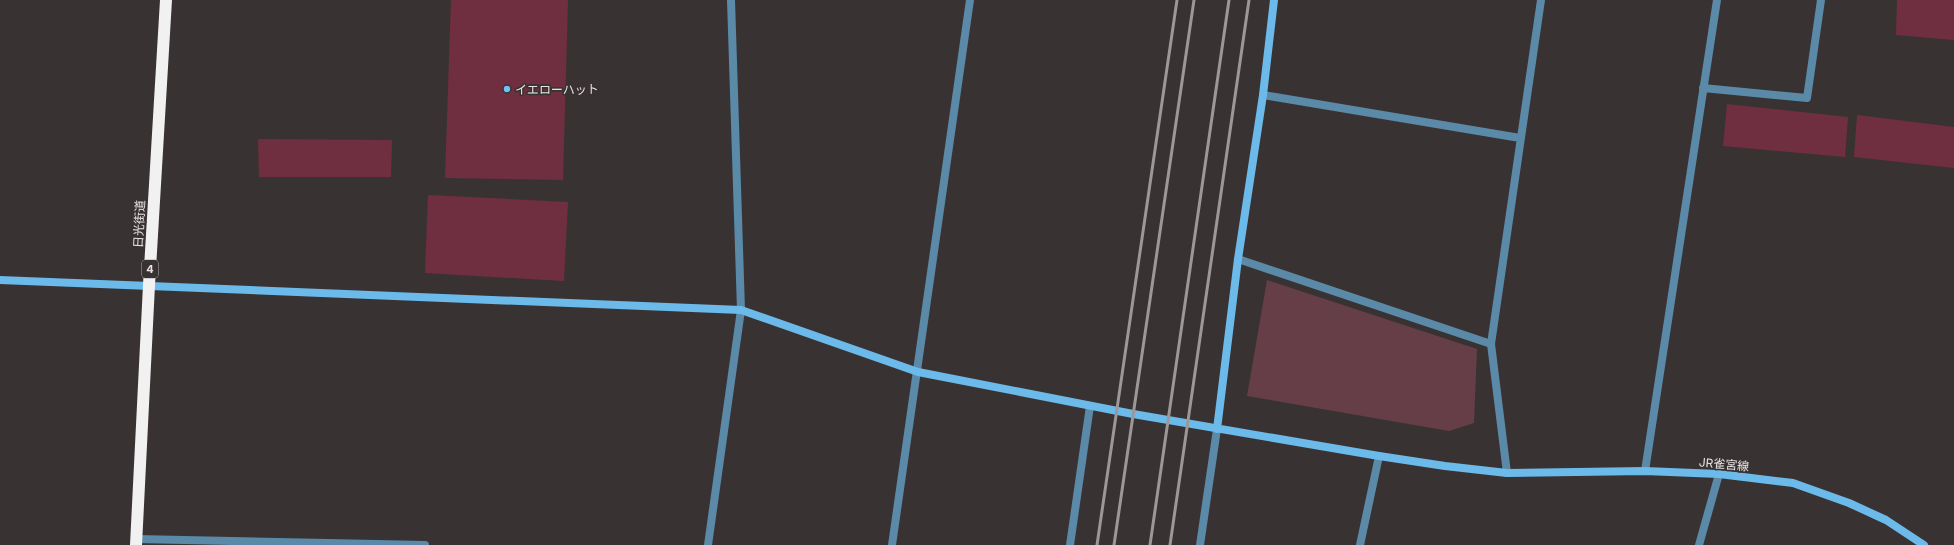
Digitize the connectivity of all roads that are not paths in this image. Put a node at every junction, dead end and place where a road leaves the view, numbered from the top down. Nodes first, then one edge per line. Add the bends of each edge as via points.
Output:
1 (166, 0) edge
2 (732, 0) edge
3 (970, 0) edge
4 (1274, 0) edge
5 (1541, 0) edge
6 (1716, 0) edge
7 (1821, 0) edge
8 (1703, 88) junction
9 (1263, 95) junction
10 (1520, 138) junction
11 (1238, 259) junction
12 (0, 280) edge
13 (149, 285) junction
14 (741, 310) junction
15 (1491, 344) junction
16 (918, 372) junction
17 (1090, 406) junction
18 (1217, 429) junction
19 (1379, 456) junction
20 (1645, 471) junction
21 (1507, 473) junction
22 (1719, 474) junction
23 (136, 542) edge
24 (425, 545) edge
25 (708, 545) edge
26 (892, 545) edge
27 (1070, 545) edge
28 (1200, 545) edge
29 (1360, 545) edge
30 (1700, 545) edge
31 (1924, 545) edge

1 - 13 highway, 日光街道 / 4
2 - 14 street
3 - 16 street
4 - 9 street
5 - 10 street
6 - 8 street
7 - 8 street via 1806,98
8 - 20 street
9 - 10 street
9 - 11 street
10 - 15 street
11 - 15 street
11 - 18 street
12 - 13 street, JR雀宮線
13 - 14 street, JR雀宮線
13 - 23 highway, 日光街道 / 4
14 - 16 street, JR雀宮線
14 - 25 street
15 - 21 street
16 - 17 street, JR雀宮線
16 - 26 street
17 - 18 street, JR雀宮線
17 - 27 street
18 - 19 street, JR雀宮線
18 - 28 street
19 - 21 street, JR雀宮線
19 - 29 street
20 - 21 street, JR雀宮線
20 - 22 street, JR雀宮線
22 - 30 street
22 - 31 street, JR雀宮線 via 1793,482 1886,520
23 - 24 street

